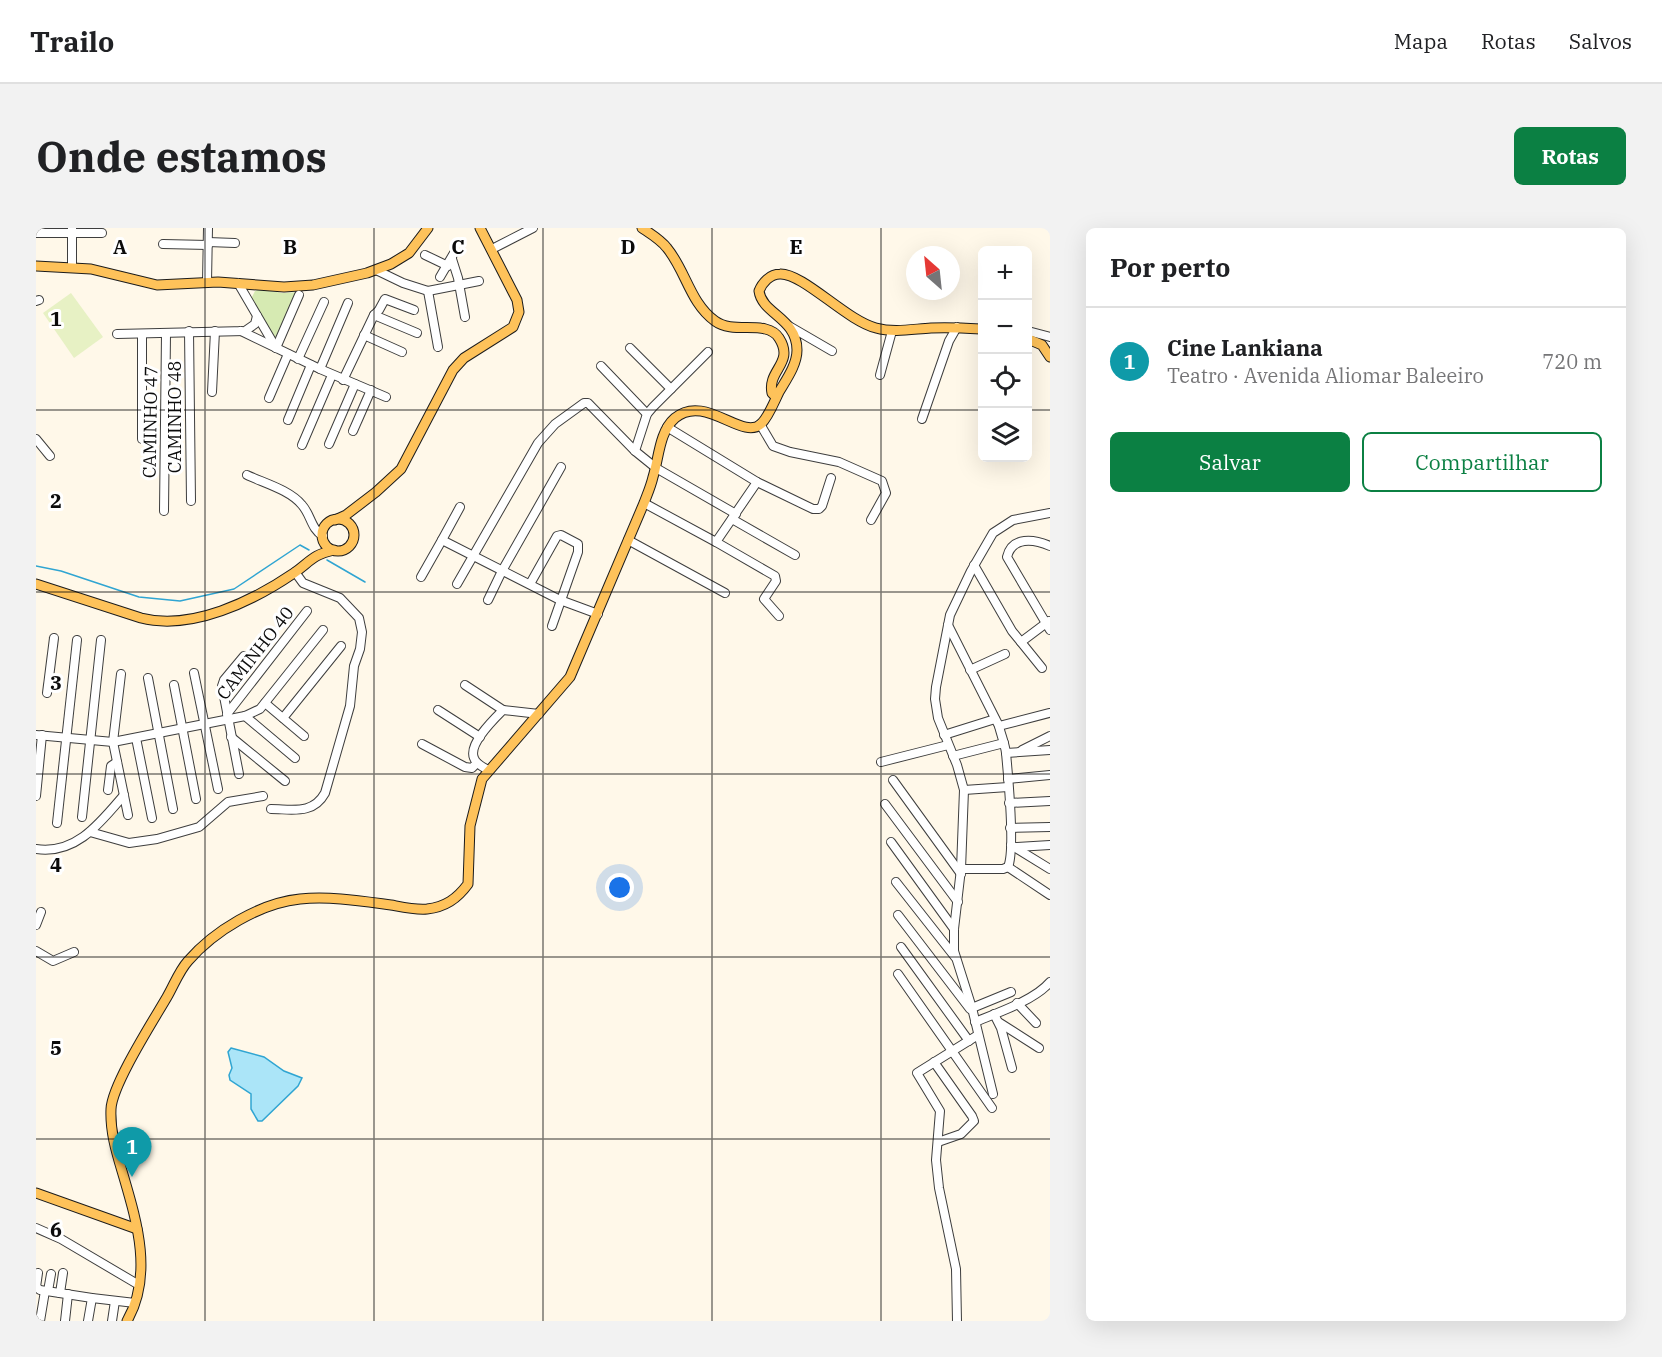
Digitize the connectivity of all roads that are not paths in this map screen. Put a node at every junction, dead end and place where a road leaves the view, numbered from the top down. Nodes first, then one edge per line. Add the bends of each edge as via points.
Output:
1 (208, 228) edge
2 (428, 228) edge
3 (480, 228) edge
4 (533, 228) edge
5 (642, 228) edge
6 (72, 231) edge
7 (518, 231) edge
8 (36, 233) edge
9 (102, 233) dead end
10 (235, 243) dead end
11 (163, 244) dead end
12 (208, 244) junction
13 (492, 249) junction
14 (425, 255) dead end
15 (451, 259) junction
16 (36, 266) edge
17 (72, 267) junction
18 (376, 270) junction
19 (440, 277) dead end
20 (479, 281) dead end
21 (207, 282) junction
22 (238, 282) junction
23 (255, 285) junction
24 (459, 285) junction
25 (428, 291) junction
26 (299, 295) dead end
27 (246, 297) junction
28 (324, 302) dead end
29 (348, 303) dead end
30 (414, 310) dead end
31 (374, 315) junction
32 (257, 316) junction
33 (465, 317) dead end
34 (788, 325) junction
35 (957, 327) junction
36 (978, 329) edge
37 (189, 331) junction
38 (215, 331) junction
39 (241, 331) junction
40 (892, 331) junction
41 (1032, 332) edge
42 (417, 333) dead end
43 (117, 334) dead end
44 (142, 334) junction
45 (166, 334) junction
46 (364, 335) junction
47 (1050, 337) edge
48 (1032, 341) edge
49 (438, 347) dead end
50 (276, 348) junction
51 (630, 348) dead end
52 (831, 351) dead end
53 (402, 352) dead end
54 (708, 352) dead end
55 (288, 354) junction
56 (1050, 357) edge
57 (298, 359) junction
58 (311, 366) junction
59 (601, 366) dead end
60 (320, 369) junction
61 (332, 375) junction
62 (880, 375) dead end
63 (343, 380) junction
64 (355, 384) junction
65 (671, 389) junction
66 (371, 390) junction
67 (212, 392) dead end
68 (774, 395) junction
69 (386, 397) dead end
70 (269, 398) dead end
71 (647, 414) junction
72 (921, 419) dead end
73 (288, 420) dead end
74 (760, 424) junction
75 (667, 427) junction
76 (353, 431) dead end
77 (36, 439) edge
78 (142, 439) dead end
79 (329, 444) dead end
80 (302, 445) dead end
81 (635, 451) junction
82 (50, 456) dead end
83 (561, 467) dead end
84 (656, 468) junction
85 (247, 475) dead end
86 (831, 478) dead end
87 (758, 482) junction
88 (191, 501) dead end
89 (644, 503) junction
90 (460, 507) dead end
91 (355, 508) junction
92 (164, 511) dead end
93 (1050, 513) edge
94 (734, 517) junction
95 (334, 520) junction
96 (872, 520) dead end
97 (351, 526) junction
98 (323, 538) junction
99 (442, 540) junction
100 (628, 540) junction
101 (716, 542) junction
102 (1050, 546) edge
103 (334, 550) junction
104 (795, 555) dead end
105 (314, 556) junction
106 (472, 556) junction
107 (974, 566) junction
108 (295, 572) junction
109 (502, 572) junction
110 (421, 577) dead end
111 (36, 584) edge
112 (457, 584) dead end
113 (530, 584) junction
114 (725, 593) dead end
115 (488, 600) dead end
116 (560, 600) junction
117 (308, 611) dead end
118 (598, 614) junction
119 (780, 616) dead end
120 (1049, 624) edge
121 (948, 625) junction
122 (552, 626) dead end
123 (323, 630) dead end
124 (54, 638) dead end
125 (101, 639) dead end
126 (77, 640) dead end
127 (1021, 642) junction
128 (341, 646) dead end
129 (1005, 654) dead end
130 (244, 656) dead end
131 (1042, 668) dead end
132 (970, 670) junction
133 (194, 673) dead end
134 (121, 674) dead end
135 (148, 678) dead end
136 (174, 685) dead end
137 (465, 685) dead end
138 (47, 693) dead end
139 (265, 703) junction
140 (438, 710) dead end
141 (503, 710) junction
142 (1049, 713) edge
143 (539, 714) junction
144 (245, 716) junction
145 (227, 717) junction
146 (283, 718) junction
147 (997, 722) junction
148 (204, 724) junction
149 (182, 729) junction
150 (159, 733) junction
151 (39, 735) edge
152 (944, 735) junction
153 (304, 736) dead end
154 (1050, 736) edge
155 (231, 737) junction
156 (480, 737) junction
157 (66, 738) junction
158 (136, 738) junction
159 (89, 741) junction
160 (113, 742) junction
161 (1004, 743) junction
162 (422, 744) dead end
163 (948, 745) junction
164 (1050, 750) edge
165 (1018, 752) junction
166 (1006, 753) junction
167 (953, 756) junction
168 (295, 758) dead end
169 (117, 762) junction
170 (881, 762) dead end
171 (477, 763) junction
172 (488, 770) junction
173 (239, 774) dead end
174 (1050, 775) edge
175 (893, 780) dead end
176 (285, 781) dead end
177 (1008, 783) junction
178 (218, 789) dead end
179 (108, 790) dead end
180 (964, 790) junction
181 (124, 795) junction
182 (36, 796) edge
183 (263, 796) dead end
184 (196, 799) dead end
185 (1050, 801) edge
186 (1009, 803) junction
187 (885, 804) dead end
188 (173, 809) dead end
189 (271, 809) dead end
190 (128, 815) dead end
191 (82, 817) dead end
192 (152, 818) dead end
193 (57, 823) dead end
194 (1050, 827) edge
195 (1010, 828) junction
196 (90, 832) junction
197 (891, 842) dead end
198 (1050, 845) edge
199 (1013, 846) junction
200 (36, 849) edge
201 (1008, 867) junction
202 (1050, 869) edge
203 (961, 871) junction
204 (896, 882) dead end
205 (1050, 895) edge
206 (958, 902) junction
207 (41, 912) dead end
208 (898, 915) dead end
209 (36, 925) edge
210 (954, 929) junction
211 (901, 947) dead end
212 (36, 951) edge
213 (74, 952) dead end
214 (955, 957) junction
215 (898, 974) dead end
216 (1050, 982) edge
217 (1011, 992) dead end
218 (1017, 1003) junction
219 (971, 1007) junction
220 (994, 1014) junction
221 (975, 1022) junction
222 (999, 1022) junction
223 (1036, 1023) dead end
224 (978, 1035) junction
225 (969, 1041) junction
226 (1039, 1048) dead end
227 (952, 1051) junction
228 (934, 1062) junction
229 (1012, 1068) dead end
230 (993, 1094) dead end
231 (992, 1108) dead end
232 (938, 1142) junction
233 (36, 1194) edge
234 (36, 1228) edge
235 (137, 1229) junction
236 (38, 1273) dead end
237 (63, 1273) dead end
238 (51, 1274) dead end
239 (139, 1285) junction
240 (46, 1291) junction
241 (64, 1294) junction
242 (92, 1299) junction
243 (115, 1301) junction
244 (135, 1302) junction
245 (40, 1321) edge
246 (64, 1321) edge
247 (88, 1321) edge
248 (112, 1321) edge
249 (127, 1321) edge
250 (957, 1321) edge

1 - 12 street
2 - 18 main road via 406,256
3 - 13 main road
4 - 7 street
5 - 68 main road via 666,246 702,310 714,321 731,329 768,330 779,338 785,351 772,378
6 - 8 street
6 - 9 street
6 - 17 street
7 - 13 street
10 - 12 street
11 - 12 street
12 - 21 street
13 - 91 main road via 517,300 519,312 515,323 453,370 401,469
14 - 15 street
15 - 19 street
15 - 24 street
16 - 17 main road
17 - 21 main road via 157,285
18 - 23 main road via 313,285
18 - 25 street
20 - 24 street
21 - 22 main road
22 - 23 main road
22 - 27 street
23 - 27 street
24 - 25 street
24 - 33 street
25 - 49 street
26 - 50 street
27 - 32 street
28 - 57 street
29 - 60 street
30 - 31 street via 386,299
31 - 42 street
31 - 46 street
32 - 39 street via 252,327
32 - 50 street
34 - 40 main road via 759,291 781,270 865,324
34 - 52 street
34 - 68 main road via 795,338 796,357
35 - 36 main road
35 - 40 main road
35 - 72 street
37 - 38 street
37 - 45 street
37 - 88 street, CAMINHO 48
38 - 39 street
38 - 67 street
39 - 50 street
40 - 62 street
41 - 47 street
43 - 44 street
44 - 45 street
44 - 78 street
45 - 92 street, CAMINHO 47
46 - 53 street
46 - 63 street
48 - 56 main road via 1042,345
50 - 55 street
51 - 65 street
54 - 65 street
55 - 57 street
55 - 70 street
57 - 58 street
58 - 60 street
58 - 73 street
59 - 71 street
60 - 61 street
61 - 63 street
61 - 80 street
63 - 64 street
64 - 66 street
64 - 79 street
65 - 71 street
66 - 69 street
66 - 76 street
68 - 74 main road
71 - 81 street
74 - 75 main road via 746,428 711,413 693,411 677,416
74 - 96 street via 773,446 839,462 882,481 886,492
75 - 84 main road
75 - 87 street
77 - 82 street
81 - 84 street
81 - 106 street via 591,406 584,403 572,410 538,443
83 - 109 street
84 - 89 main road
84 - 94 street
85 - 98 street via 299,502 315,532
86 - 87 street via 822,506 816,509
87 - 94 street
89 - 100 main road
89 - 101 street
90 - 99 street
91 - 95 main road
91 - 97 main road
93 - 107 street via 1004,524 993,533
94 - 101 street
94 - 104 street
95 - 97 main road via 344,520
95 - 98 main road via 324,529
97 - 103 main road via 351,544
98 - 103 main road
98 - 105 main road
99 - 106 street
99 - 110 street
100 - 114 street
100 - 118 main road
101 - 119 street via 775,576 776,581 764,598
102 - 120 street via 1036,540 1025,541 1007,555
103 - 105 main road
105 - 108 main road
106 - 109 street
106 - 112 street
107 - 121 street
107 - 127 street
108 - 111 main road via 222,611 165,621 141,618
108 - 189 street via 307,585 340,598 359,618 362,639 354,666 350,706 325,794 311,808
109 - 113 street
109 - 115 street
113 - 116 street
113 - 116 street via 557,536 575,541 579,547
116 - 118 street
116 - 122 street
117 - 145 street, CAMINHO 40
118 - 143 main road via 570,677
120 - 127 street
121 - 132 street
121 - 152 street via 935,699
123 - 139 street
124 - 138 street
125 - 159 street
126 - 157 street
127 - 131 street
128 - 146 street
129 - 132 street
130 - 145 street via 223,683
132 - 147 street
133 - 148 street
134 - 160 street
135 - 150 street
136 - 149 street
137 - 141 street
139 - 144 street
139 - 146 street
140 - 156 street
141 - 143 street
141 - 156 street
142 - 147 street
143 - 172 main road
144 - 145 street
144 - 168 street
145 - 148 street
145 - 155 street
146 - 153 street
147 - 152 street
147 - 161 street
148 - 149 street
148 - 178 street
149 - 150 street
149 - 184 street
150 - 158 street
150 - 188 street
151 - 157 street
151 - 182 street
152 - 163 street
154 - 165 street
155 - 173 street
155 - 176 street
156 - 171 street via 473,752
157 - 159 street
157 - 193 street
158 - 160 street
158 - 192 street
159 - 160 street
159 - 191 street
160 - 169 street
161 - 166 street
161 - 167 street
162 - 171 street via 465,767 472,768
163 - 167 street
163 - 170 street
164 - 165 street
165 - 166 street
166 - 177 street
167 - 180 street
169 - 179 street via 111,766
169 - 181 street
171 - 172 street
172 - 235 main road via 478,791 470,826 468,884 456,898 425,909 342,899 292,900 227,926 187,962 111,1101 114,1146
174 - 177 street
175 - 203 street
177 - 180 street
177 - 186 street
180 - 203 street
181 - 190 street
181 - 196 street
183 - 196 street via 228,802 199,826 157,839 129,843
185 - 186 street
186 - 195 street
187 - 206 street
194 - 195 street
195 - 199 street
196 - 200 street via 61,849
197 - 210 street
198 - 199 street
199 - 201 street
199 - 202 street
201 - 203 street
201 - 205 street
203 - 206 street
204 - 214 street
206 - 210 street
207 - 209 street
208 - 219 street
210 - 214 street
211 - 225 street
212 - 213 street via 53,961
214 - 219 street
215 - 227 street
216 - 218 street
217 - 219 street
218 - 220 street
218 - 223 street
219 - 221 street
220 - 221 street
220 - 222 street
221 - 224 street
222 - 226 street
222 - 229 street
224 - 225 street
224 - 230 street
225 - 227 street
227 - 228 street
227 - 231 street
228 - 232 street via 917,1075 940,1110
228 - 232 street via 974,1121 961,1134
232 - 250 street via 939,1188 956,1269
233 - 235 main road
234 - 239 street
235 - 239 main road via 142,1263
236 - 240 street via 36,1287
237 - 241 street
238 - 240 street
239 - 244 main road
240 - 241 street
240 - 245 street
241 - 242 street
241 - 246 street
242 - 243 street
242 - 247 street
243 - 244 street
243 - 248 street
244 - 249 main road

